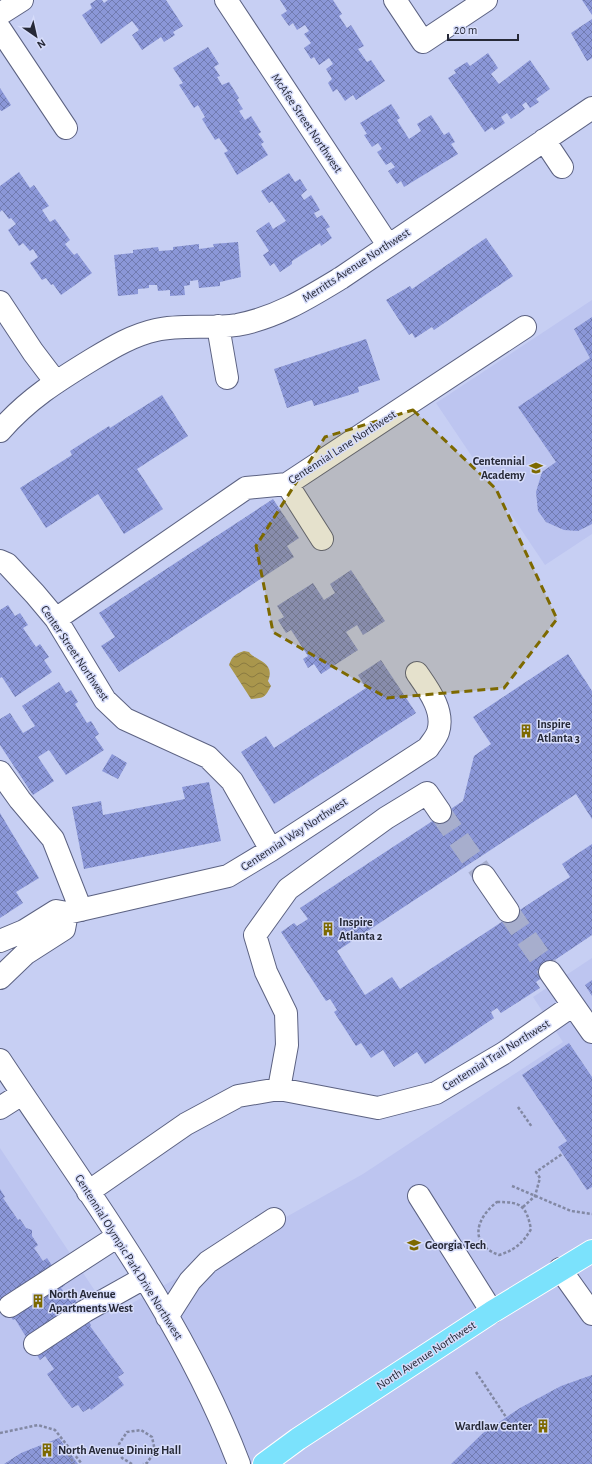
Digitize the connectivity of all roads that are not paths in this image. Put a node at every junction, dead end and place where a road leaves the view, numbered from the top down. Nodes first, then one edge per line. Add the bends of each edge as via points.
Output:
1 (22, 0) edge
2 (226, 0) edge
3 (395, 0) edge
4 (486, 0) edge
5 (0, 14) edge
6 (0, 29) edge
7 (592, 108) edge
8 (66, 128) dead end
9 (544, 140) junction
10 (562, 167) dead end
11 (388, 245) junction
12 (0, 302) edge
13 (218, 326) junction
14 (524, 327) dead end
15 (227, 378) dead end
16 (55, 381) junction
17 (0, 431) edge
18 (287, 484) junction
19 (322, 539) dead end
20 (0, 561) edge
21 (56, 619) junction
22 (417, 673) dead end
23 (0, 772) edge
24 (440, 812) tunnel mouth
25 (271, 850) junction
26 (484, 876) tunnel mouth
27 (508, 911) tunnel mouth
28 (74, 912) junction
29 (13, 944) edge
30 (550, 972) tunnel mouth
31 (0, 978) edge
32 (573, 1005) junction
33 (592, 1032) edge
34 (0, 1060) edge
35 (279, 1088) junction
36 (22, 1094) junction
37 (0, 1108) edge
38 (88, 1192) junction
39 (419, 1196) dead end
40 (274, 1219) dead end
41 (118, 1236) junction
42 (592, 1251) edge
43 (560, 1269) junction
44 (144, 1278) junction
45 (10, 1306) dead end
46 (492, 1312) junction
47 (592, 1314) edge
48 (167, 1317) junction
49 (35, 1344) dead end
50 (239, 1464) edge
51 (264, 1464) edge

1 - 5 street
2 - 11 street, McAfee Street Northwest
3 - 4 street via 423,42
6 - 8 street
7 - 9 street, Merritts Avenue Northwest
9 - 10 street
9 - 11 street, Merritts Avenue Northwest
11 - 13 street, Merritts Avenue Northwest via 311,296 270,317 237,325
12 - 16 street
13 - 15 street
13 - 16 street, Merritts Avenue Northwest via 156,330 119,344
14 - 18 street, Centennial Lane Northwest
16 - 17 street, Merritts Avenue Northwest via 15,413
18 - 19 street
18 - 21 street, Centennial Lane Northwest via 246,488
20 - 21 street, Center Street Northwest via 7,564 36,594
21 - 25 street, Center Street Northwest via 105,700 125,719 208,757 232,781
22 - 25 street, Centennial Way Northwest via 432,695 440,718 438,733 428,748
23 - 28 street via 53,839
24 - 35 street via 427,793 386,818 288,889 255,935 266,972 286,1013 287,1045
25 - 28 street, Centennial Way Northwest via 228,876
26 - 27 street
28 - 29 street via 64,929
29 - 31 street
30 - 32 street
32 - 33 street
32 - 35 street, Centennial Trail Northwest via 504,1053 436,1093 378,1108
34 - 36 street, Centennial Olympic Park Drive Northwest
35 - 38 street, Centennial Trail Northwest via 238,1096 186,1124
36 - 37 street
36 - 38 street, Centennial Olympic Park Drive Northwest
38 - 41 street, Centennial Olympic Park Drive Northwest
39 - 46 street
40 - 48 street via 208,1262 190,1281
41 - 44 street, Centennial Olympic Park Drive Northwest
41 - 45 street
42 - 43 highway, North Avenue Northwest
43 - 46 highway, North Avenue Northwest
43 - 47 street
44 - 48 street, Centennial Olympic Park Drive Northwest
44 - 49 street via 85,1311
46 - 51 highway, North Avenue Northwest
48 - 50 street, Centennial Olympic Park Drive Northwest via 188,1351 223,1421

